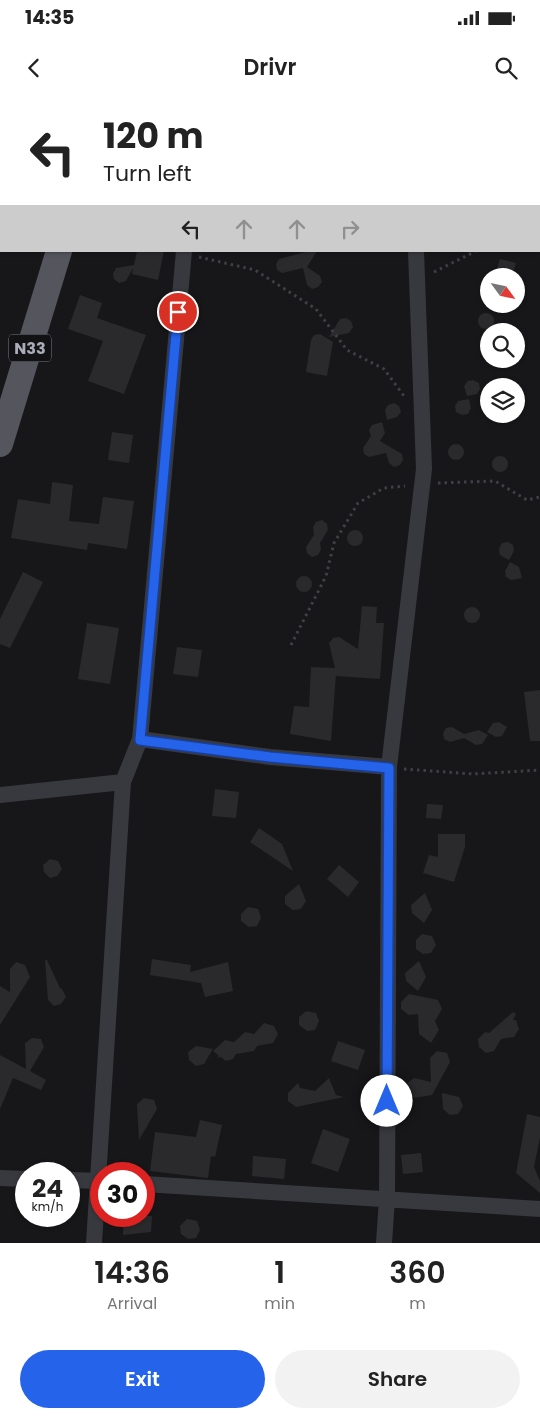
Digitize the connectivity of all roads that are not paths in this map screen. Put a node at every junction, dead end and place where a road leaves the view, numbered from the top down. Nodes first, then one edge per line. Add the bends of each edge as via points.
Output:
1 (60, 252) edge
2 (184, 252) edge
3 (416, 252) edge
4 (0, 444) edge
5 (140, 740) junction
6 (389, 768) junction
7 (123, 782) junction
8 (0, 795) edge
9 (101, 1162) edge
10 (0, 1178) edge
11 (15, 1179) edge
12 (155, 1185) edge
13 (387, 1199) junction
14 (540, 1209) edge
15 (96, 1227) edge
16 (94, 1243) edge
17 (384, 1243) edge

1 - 4 main road, N33
2 - 5 street
3 - 6 street via 424,469
5 - 6 street
5 - 7 street
6 - 13 street
7 - 8 street
7 - 9 street
10 - 11 street
12 - 13 street
13 - 14 street
13 - 17 street
15 - 16 street

